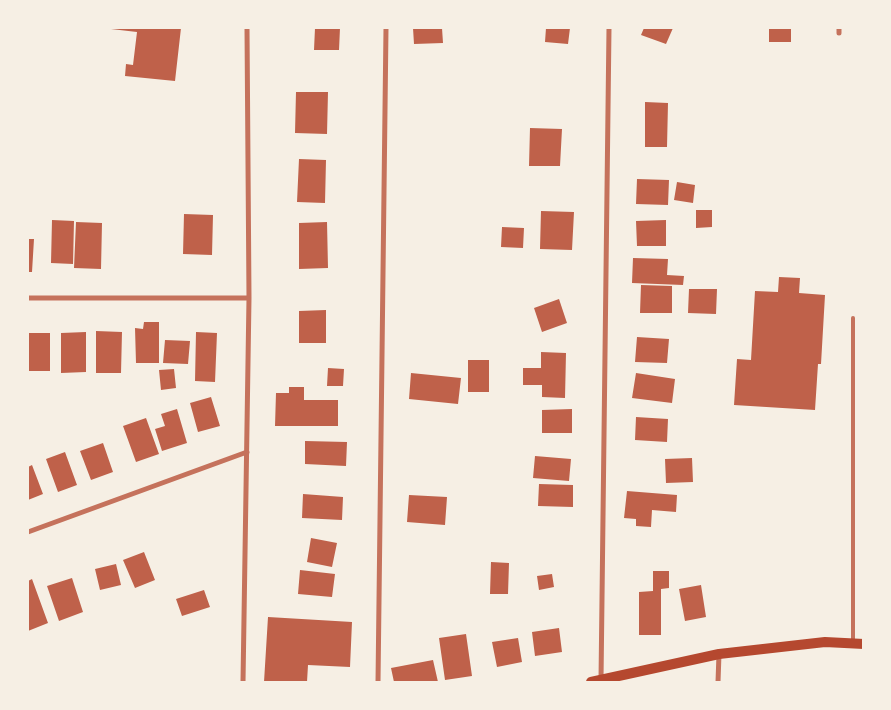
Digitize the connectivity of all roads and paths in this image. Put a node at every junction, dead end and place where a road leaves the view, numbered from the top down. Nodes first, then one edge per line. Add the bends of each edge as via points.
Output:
1 (246, 28) edge
2 (386, 28) edge
3 (609, 28) edge
4 (28, 298) edge
5 (248, 298) junction
6 (853, 318) dead end
7 (247, 452) junction
8 (28, 532) edge
9 (853, 643) junction
10 (864, 644) edge
11 (719, 654) junction
12 (596, 681) edge
13 (243, 682) edge
14 (378, 682) edge
15 (718, 682) edge

1 - 5 street
2 - 14 street
3 - 12 street
4 - 5 street
5 - 7 street
6 - 9 lane
7 - 8 street
7 - 13 street
9 - 10 main road
9 - 11 main road via 825,642
11 - 12 main road
11 - 15 street

